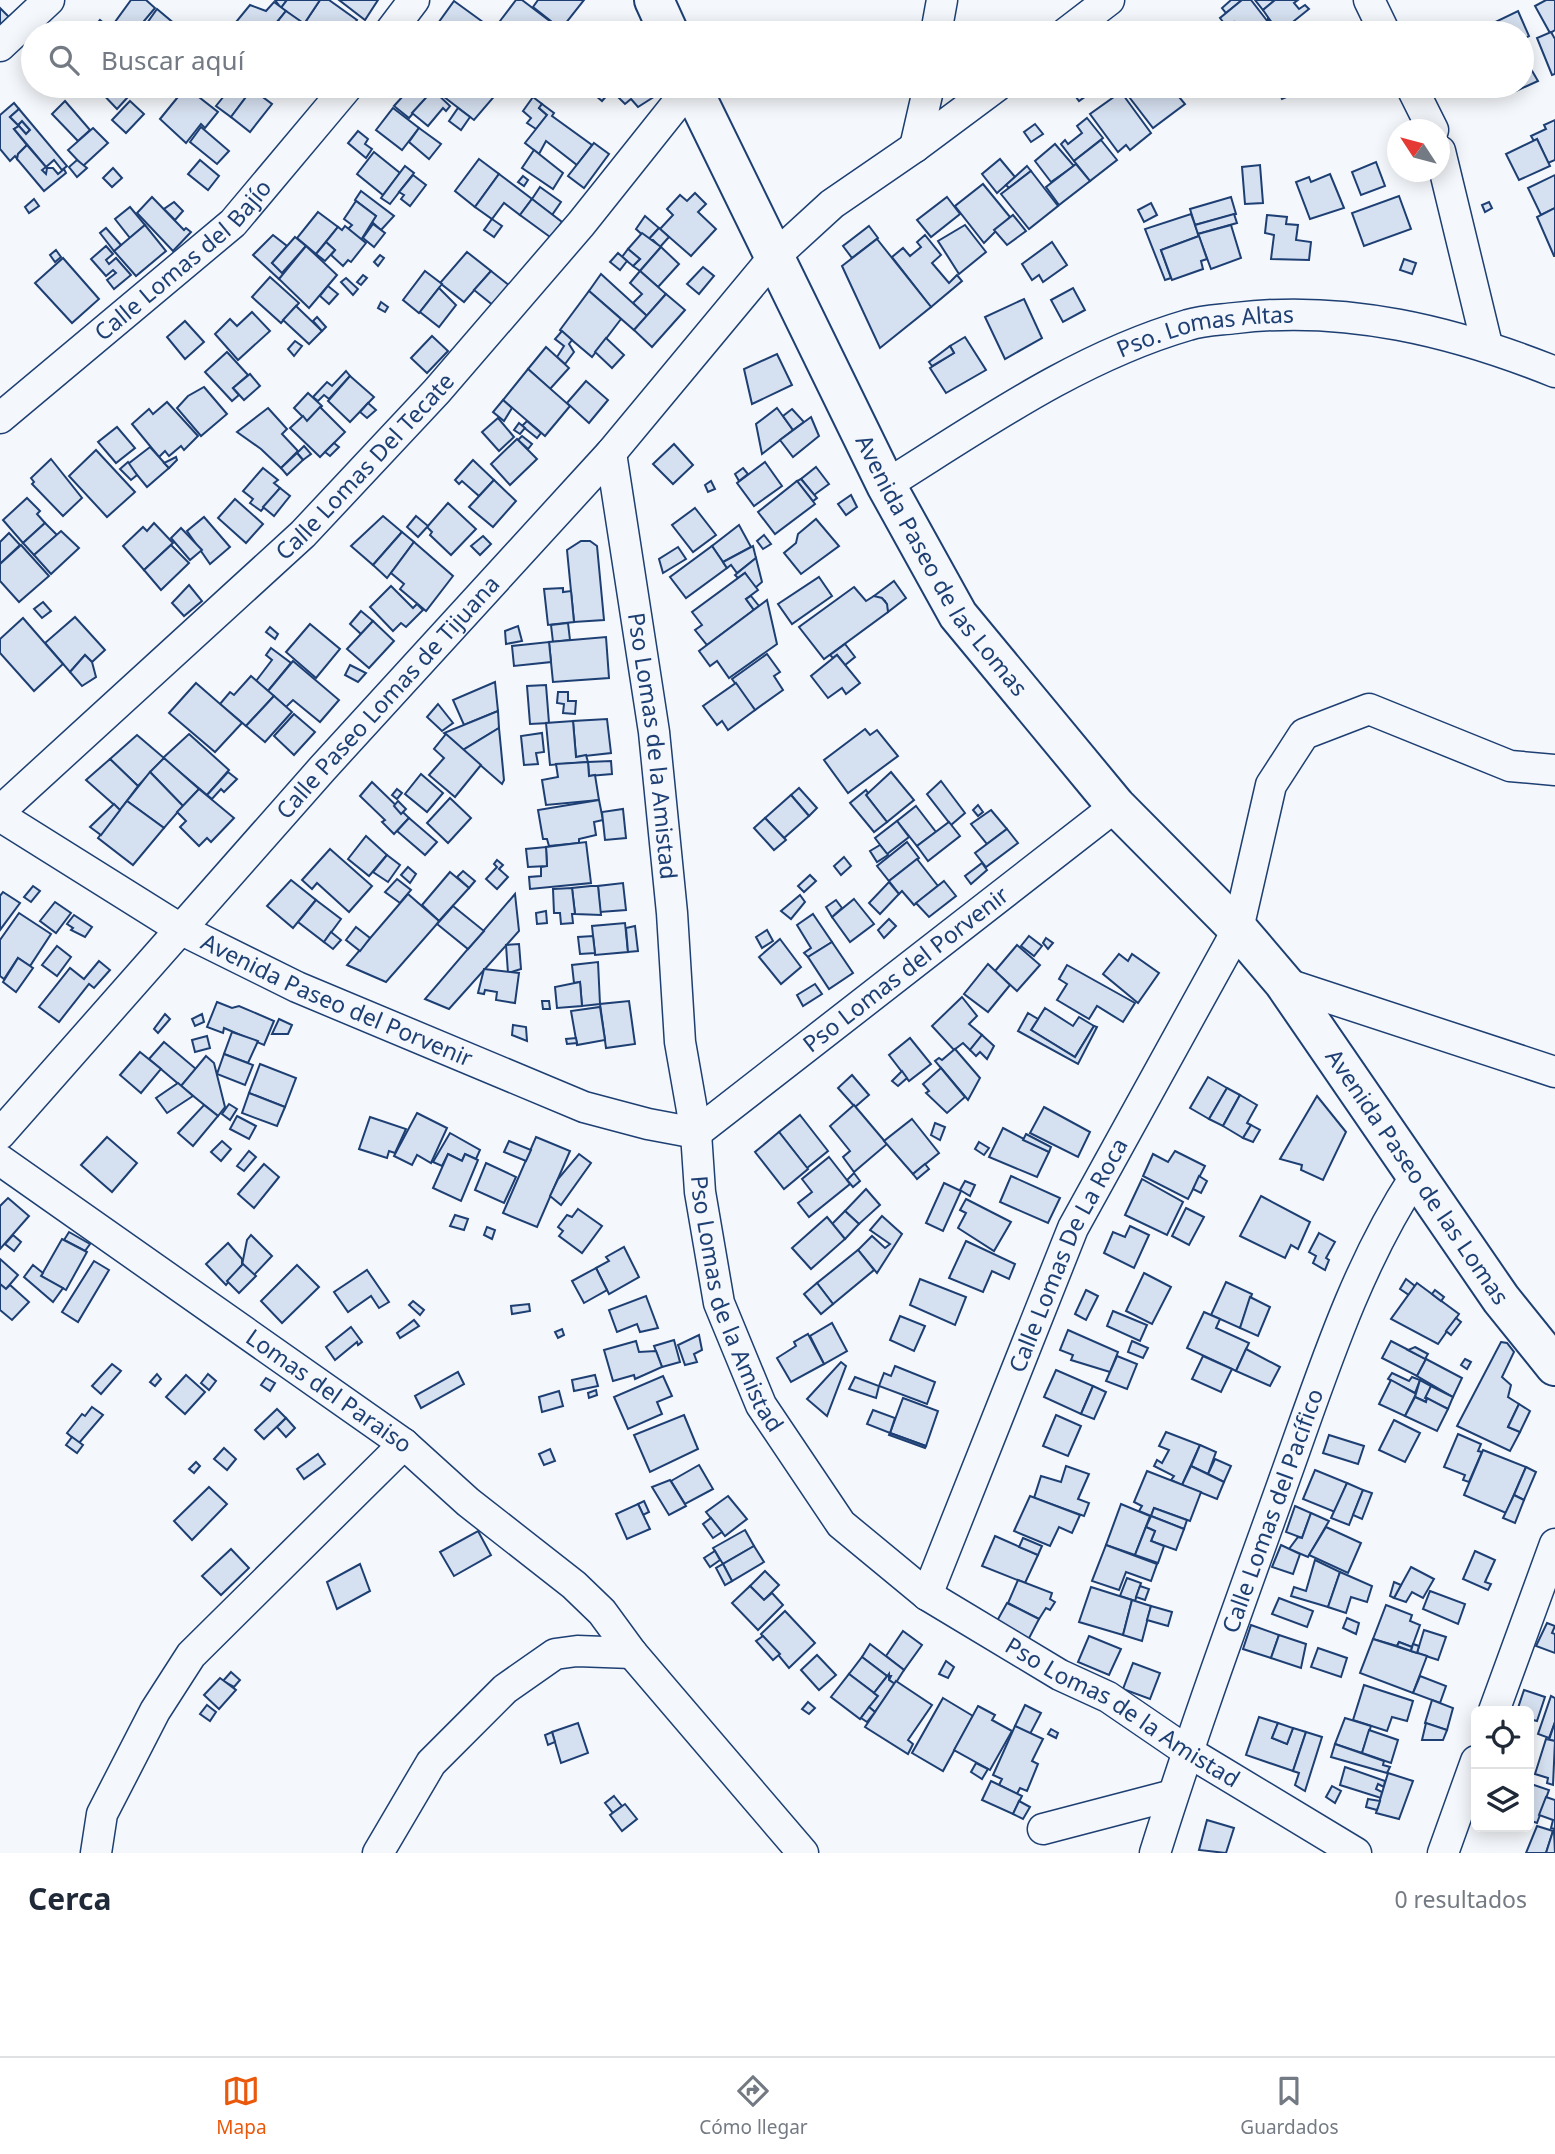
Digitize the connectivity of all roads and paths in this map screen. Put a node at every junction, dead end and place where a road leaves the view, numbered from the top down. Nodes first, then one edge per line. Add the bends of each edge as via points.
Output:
1 (49, 0) edge
2 (414, 0) edge
3 (654, 0) edge
4 (942, 0) edge
5 (1110, 0) edge
6 (1369, 0) edge
7 (27, 21) edge
8 (398, 21) edge
9 (664, 21) edge
10 (938, 21) edge
11 (1082, 21) edge
12 (1379, 21) edge
13 (21, 26) edge
14 (0, 46) edge
15 (338, 98) edge
16 (681, 98) edge
17 (697, 98) edge
18 (926, 98) edge
19 (981, 98) edge
20 (1417, 98) edge
21 (1428, 119) edge
22 (915, 147) junction
23 (1448, 182) edge
24 (773, 258) junction
25 (1487, 345) junction
26 (1555, 372) edge
27 (0, 418) edge
28 (611, 453) junction
29 (886, 485) junction
30 (1555, 770) edge
31 (1116, 806) junction
32 (0, 813) edge
33 (1238, 929) junction
34 (182, 930) junction
35 (1284, 983) junction
36 (1555, 1072) edge
37 (696, 1133) junction
38 (0, 1134) edge
39 (0, 1160) edge
40 (1415, 1177) junction
41 (1555, 1366) edge
42 (404, 1444) junction
43 (1555, 1544) edge
44 (927, 1595) junction
45 (632, 1653) junction
46 (1496, 1706) edge
47 (1187, 1751) junction
48 (1473, 1769) edge
49 (1174, 1795) junction
50 (1043, 1829) dead end
51 (96, 1853) edge
52 (379, 1853) edge
53 (803, 1853) edge
54 (1155, 1853) edge
55 (1356, 1853) edge
56 (1443, 1853) edge

1 - 7 street
2 - 8 street
3 - 9 street
4 - 10 street
5 - 11 street
6 - 12 street
13 - 14 street
15 - 27 street, Calle Lomas del Bajío via 233,223
16 - 32 street, Calle Lomas Del Tecate via 581,224 437,391 303,534
17 - 24 street, Avenida Paseo de las Lomas
18 - 22 street
19 - 22 street
20 - 21 street
22 - 24 street via 832,204
23 - 25 street
24 - 28 street, Calle Paseo Lomas de Tijuana
24 - 29 street, Avenida Paseo de las Lomas
25 - 26 street, Pso. Lomas Altas
25 - 29 street, Pso. Lomas Altas via 1377,319 1298,313 1190,324 1091,361
28 - 34 street, Calle Paseo Lomas de Tijuana via 322,769
28 - 37 street, Pso Lomas de la Amistad via 654,732 680,1042
29 - 31 street, Avenida Paseo de las Lomas via 958,615
30 - 33 street, Calle Lomas De La Roca via 1510,766 1369,709 1304,734 1271,785
31 - 33 street, Avenida Paseo de las Lomas
31 - 37 street, Pso Lomas del Porvenir
32 - 34 street, Avenida Paseo del Porvenir
33 - 35 street, Avenida Paseo de las Lomas
33 - 44 street, Calle Lomas De La Roca via 1073,1228
34 - 37 street, Avenida Paseo del Porvenir via 298,987 584,1107
34 - 38 street, Calle Paseo Lomas de Tijuana
35 - 36 street
35 - 40 street, Avenida Paseo de las Lomas
37 - 44 street, Pso Lomas de la Amistad via 700,1192 719,1303 761,1405 841,1524
39 - 42 street, Lomas del Paraiso
40 - 41 street, Avenida Paseo de las Lomas via 1501,1299
40 - 47 street, Calle Lomas del Pacífico via 1389,1217 1339,1328
42 - 45 street, Lomas del Paraiso via 468,1502 574,1585 602,1612
42 - 51 street via 191,1655 155,1711 102,1814
43 - 46 street
44 - 47 street, Pso Lomas de la Amistad via 1060,1675 1108,1697
45 - 52 street via 555,1654 505,1689 431,1763
45 - 53 street, Lomas del Paraiso
47 - 49 street, Calle Lomas del Pacífico
47 - 55 street, Pso Lomas de la Amistad
48 - 56 street
49 - 50 street
49 - 54 street, Calle Lomas del Pacífico

